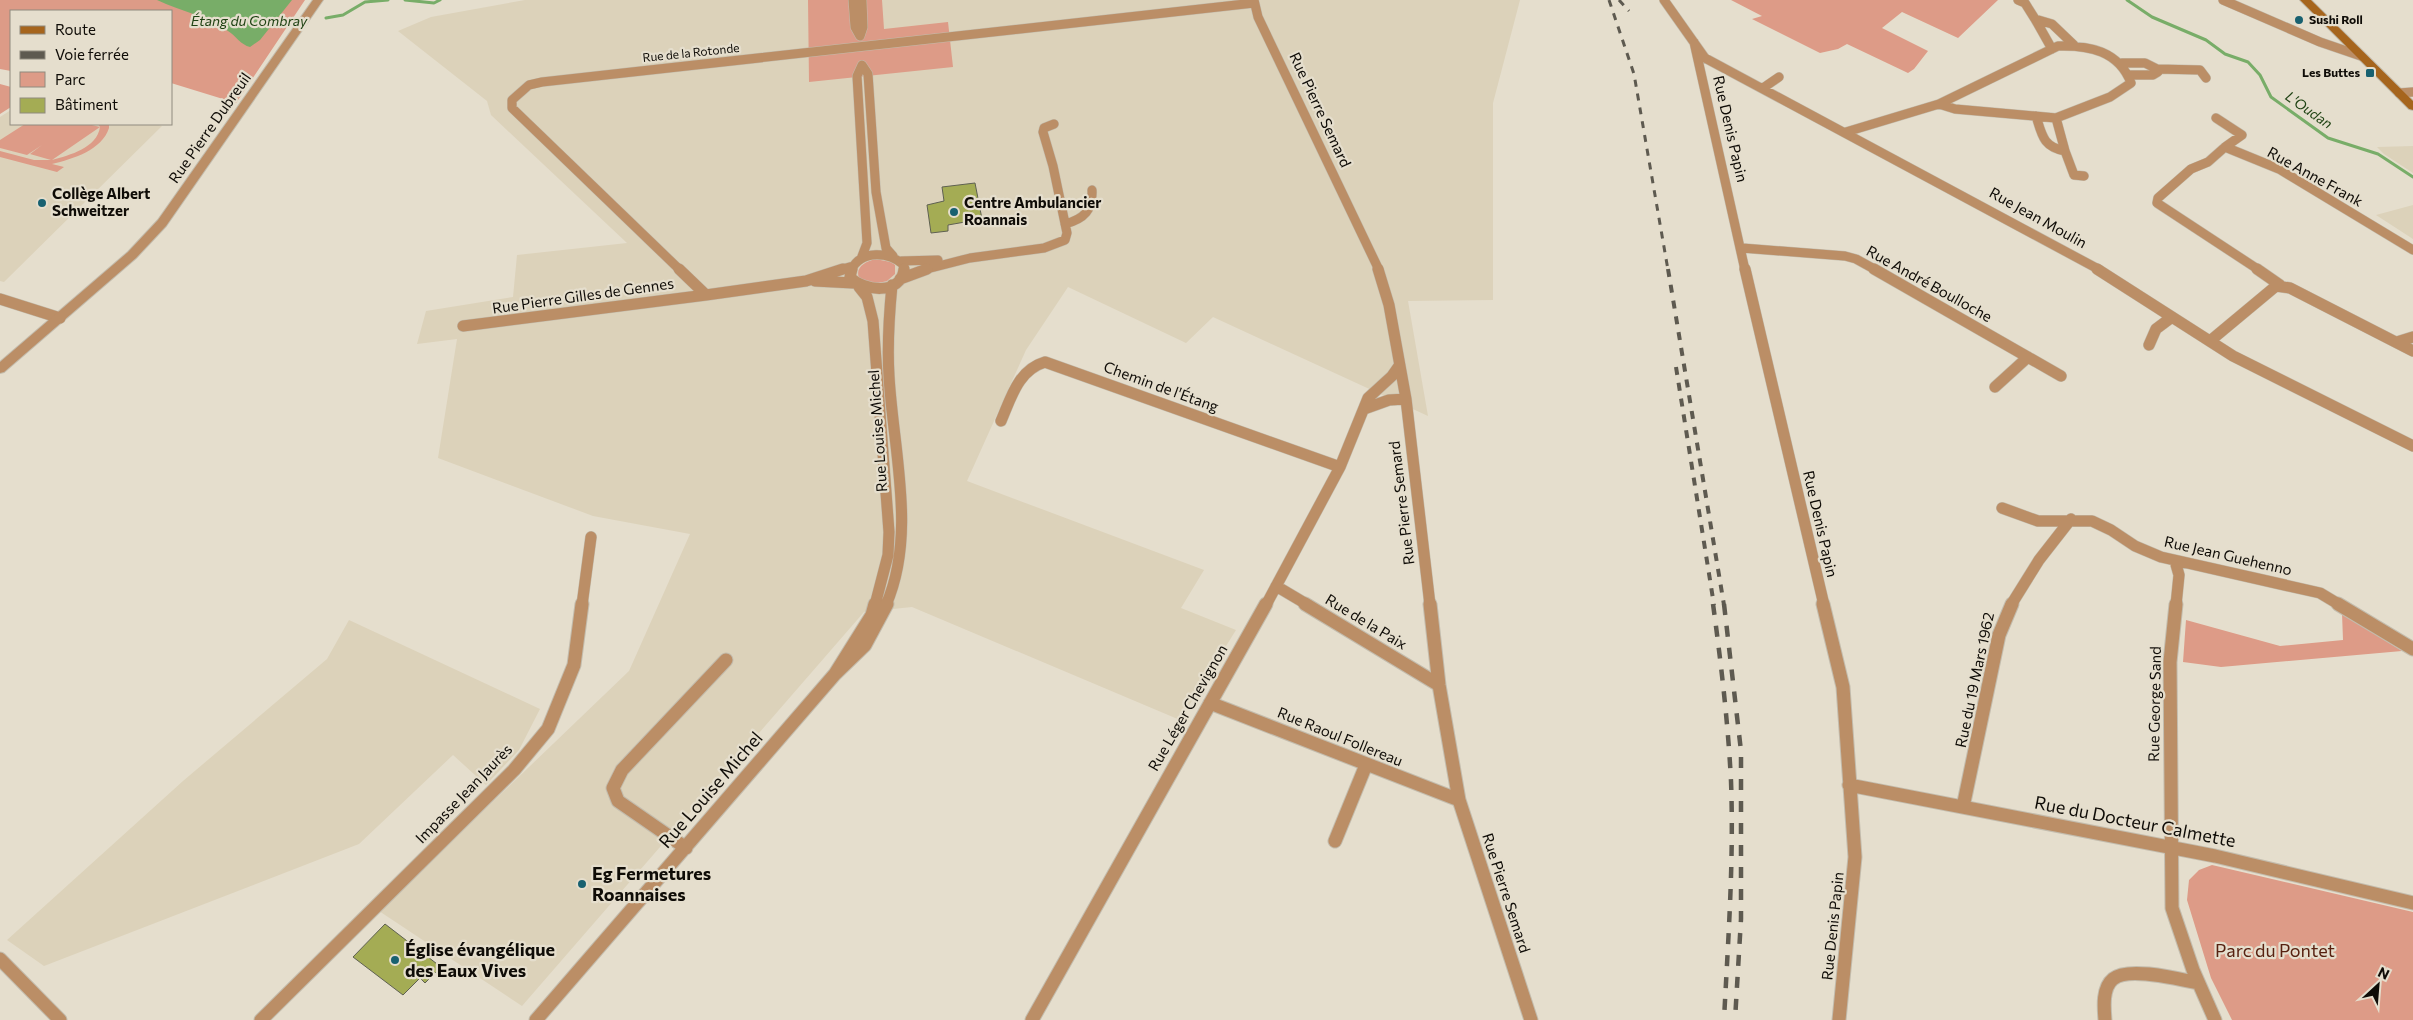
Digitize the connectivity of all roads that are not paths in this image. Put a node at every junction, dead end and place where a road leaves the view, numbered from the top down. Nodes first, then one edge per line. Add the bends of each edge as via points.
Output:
1 (318, 0) edge
2 (324, 0) edge
3 (853, 0) edge
4 (862, 0) edge
5 (1664, 0) edge
6 (2018, 0) edge
7 (2223, 0) edge
8 (2305, 0) edge
9 (1254, 1) edge
10 (306, 20) junction
11 (2035, 20) junction
12 (860, 36) junction
13 (1694, 42) junction
14 (2074, 44) junction
15 (860, 46) junction
16 (2052, 49) junction
17 (2362, 56) junction
18 (2122, 63) junction
19 (862, 65) junction
20 (2157, 69) junction
21 (2130, 75) junction
22 (1779, 78) dead end
23 (2206, 78) dead end
24 (1763, 88) junction
25 (2413, 92) edge
26 (2399, 94) junction
27 (1939, 104) junction
28 (2413, 107) edge
29 (2036, 116) junction
30 (2056, 118) junction
31 (2216, 118) dead end
32 (1054, 124) dead end
33 (1846, 132) junction
34 (2226, 147) junction
35 (2065, 151) junction
36 (2084, 176) dead end
37 (1092, 190) dead end
38 (1065, 224) junction
39 (1742, 248) junction
40 (2413, 250) edge
41 (897, 258) junction
42 (970, 258) junction
43 (861, 259) junction
44 (853, 266) junction
45 (806, 281) junction
46 (896, 282) junction
47 (856, 285) junction
48 (2280, 286) junction
49 (706, 295) junction
50 (0, 299) edge
51 (2172, 317) junction
52 (60, 318) junction
53 (463, 326) dead end
54 (2413, 337) edge
55 (2210, 341) junction
56 (2397, 342) junction
57 (2150, 345) dead end
58 (2413, 351) edge
59 (2028, 358) junction
60 (1399, 366) junction
61 (0, 369) edge
62 (2061, 376) dead end
63 (1384, 384) junction
64 (1995, 387) dead end
65 (1406, 398) junction
66 (1364, 409) junction
67 (1001, 420) dead end
68 (2413, 446) edge
69 (1340, 467) junction
70 (2002, 508) dead end
71 (2071, 519) junction
72 (591, 537) dead end
73 (2176, 561) junction
74 (1276, 586) junction
75 (2413, 649) edge
76 (726, 660) dead end
77 (836, 674) junction
78 (1440, 685) junction
79 (1210, 703) junction
80 (1366, 765) junction
81 (1848, 785) junction
82 (1459, 800) junction
83 (1963, 807) junction
84 (1335, 841) dead end
85 (686, 848) junction
86 (2172, 848) junction
87 (2413, 903) edge
88 (0, 959) edge
89 (2198, 983) junction
90 (60, 1020) edge
91 (261, 1020) edge
92 (536, 1020) edge
93 (1032, 1020) edge
94 (1530, 1020) edge
95 (1839, 1020) edge
96 (2105, 1020) edge
97 (2215, 1020) edge

1 - 10 street, Rue Pierre Dubreuil
2 - 10 street, Rue Pierre Dubreuil
3 - 12 street via 855,27
4 - 12 street
5 - 13 street, Rue Jean Moulin
6 - 11 street via 2026,3
7 - 17 street via 2320,42
8 - 17 main road
9 - 15 street, Rue de la Rotonde
9 - 60 street, Rue Pierre Semard via 1258,16 1381,275 1390,305
10 - 52 street, Rue Pierre Dubreuil via 162,223 132,255
11 - 14 street via 2052,24
11 - 16 street
12 - 15 street
13 - 24 street, Rue Jean Moulin via 1705,58
13 - 39 street, Rue Denis Papin
14 - 16 street
14 - 18 street via 2116,57
15 - 19 street
15 - 49 street, Rue de la Rotonde via 542,82 530,86 512,100 512,108
16 - 27 street
17 - 26 main road
18 - 20 street via 2145,63
18 - 21 street
19 - 41 street via 868,74 876,192 883,233 886,248
19 - 43 street via 857,76 867,243
20 - 21 street via 2153,75
20 - 23 street via 2200,70
21 - 30 street via 2131,82 2110,97
22 - 24 street
24 - 33 street, Rue Jean Moulin
25 - 26 street
26 - 28 main road
27 - 29 street via 1955,109
27 - 33 street
29 - 30 street
29 - 35 street via 2045,145
30 - 35 street
31 - 34 street via 2242,135
32 - 38 street via 1044,128 1043,132
33 - 51 street, Rue Jean Moulin via 2067,251
34 - 40 street, Rue Anne Frank via 2279,169
34 - 48 street via 2208,162 2191,169 2158,198 2157,203
35 - 36 street via 2074,175
37 - 38 street via 1093,202 1084,216
38 - 42 street via 1065,240 1051,247
39 - 59 street, Rue André Boulloche via 1845,256 1856,260
39 - 81 street, Rue Denis Papin via 1843,686
41 - 42 street via 924,262
41 - 43 street via 877,254
41 - 46 street via 904,270
42 - 46 street
43 - 44 street
44 - 45 street
44 - 47 street via 850,277
45 - 47 street
45 - 49 street
46 - 47 street via 875,290
46 - 77 street, Rue Louise Michel via 889,302 888,346 902,522 900,553 880,619 864,646
47 - 77 street, Rue Louise Michel via 867,297 873,321 888,555 872,615
48 - 55 street
48 - 56 street via 2290,288
49 - 53 street, Rue Pierre Gilles de Gennes
50 - 52 street
51 - 55 street, Rue Jean Moulin
51 - 57 street via 2156,329
52 - 61 street, Rue Pierre Dubreuil
54 - 56 street
55 - 68 street, Rue Jean Moulin via 2233,356
56 - 58 street
59 - 62 street, Rue André Boulloche
59 - 64 street
60 - 63 street, Rue Léger Chevignon via 1394,376
60 - 65 street, Rue Pierre Semard
63 - 65 street
63 - 66 street, Rue Léger Chevignon via 1374,388
65 - 66 street via 1378,402
65 - 78 street, Rue Pierre Semard
66 - 69 street, Rue Léger Chevignon
67 - 69 street, Chemin de l'Étang via 1023,373 1034,363 1045,362
69 - 74 street, Rue Léger Chevignon
70 - 71 street, Rue Jean Guehenno via 2038,521
71 - 73 street, Rue Jean Guehenno via 2100,524 2146,552
71 - 83 street, Rue du 19 Mars 1962 via 2041,556 2008,608 1999,635
72 - 91 street, Impasse Jean Jaurès via 574,665 548,728 514,770
73 - 75 street, Rue Jean Guehenno via 2320,593
73 - 86 street, Rue George Sand via 2178,575 2170,662
74 - 78 street, Rue de la Paix
74 - 79 street, Rue Léger Chevignon
76 - 85 street via 622,770 613,788 618,801
77 - 85 street, Rue Louise Michel
78 - 82 street, Rue Pierre Semard
79 - 80 street, Rue Raoul Follereau
79 - 93 street, Rue Léger Chevignon
80 - 82 street, Rue Raoul Follereau
80 - 84 street
81 - 83 street, Rue du Docteur Calmette
81 - 95 street, Rue Denis Papin via 1855,857
82 - 94 street, Rue Pierre Semard
83 - 86 street, Rue du Docteur Calmette
85 - 92 street, Rue Louise Michel
86 - 87 street, Rue du Docteur Calmette
86 - 89 street, Rue George Sand via 2172,908
88 - 90 street
89 - 96 street via 2117,974 2107,987
89 - 97 street, Rue George Sand

